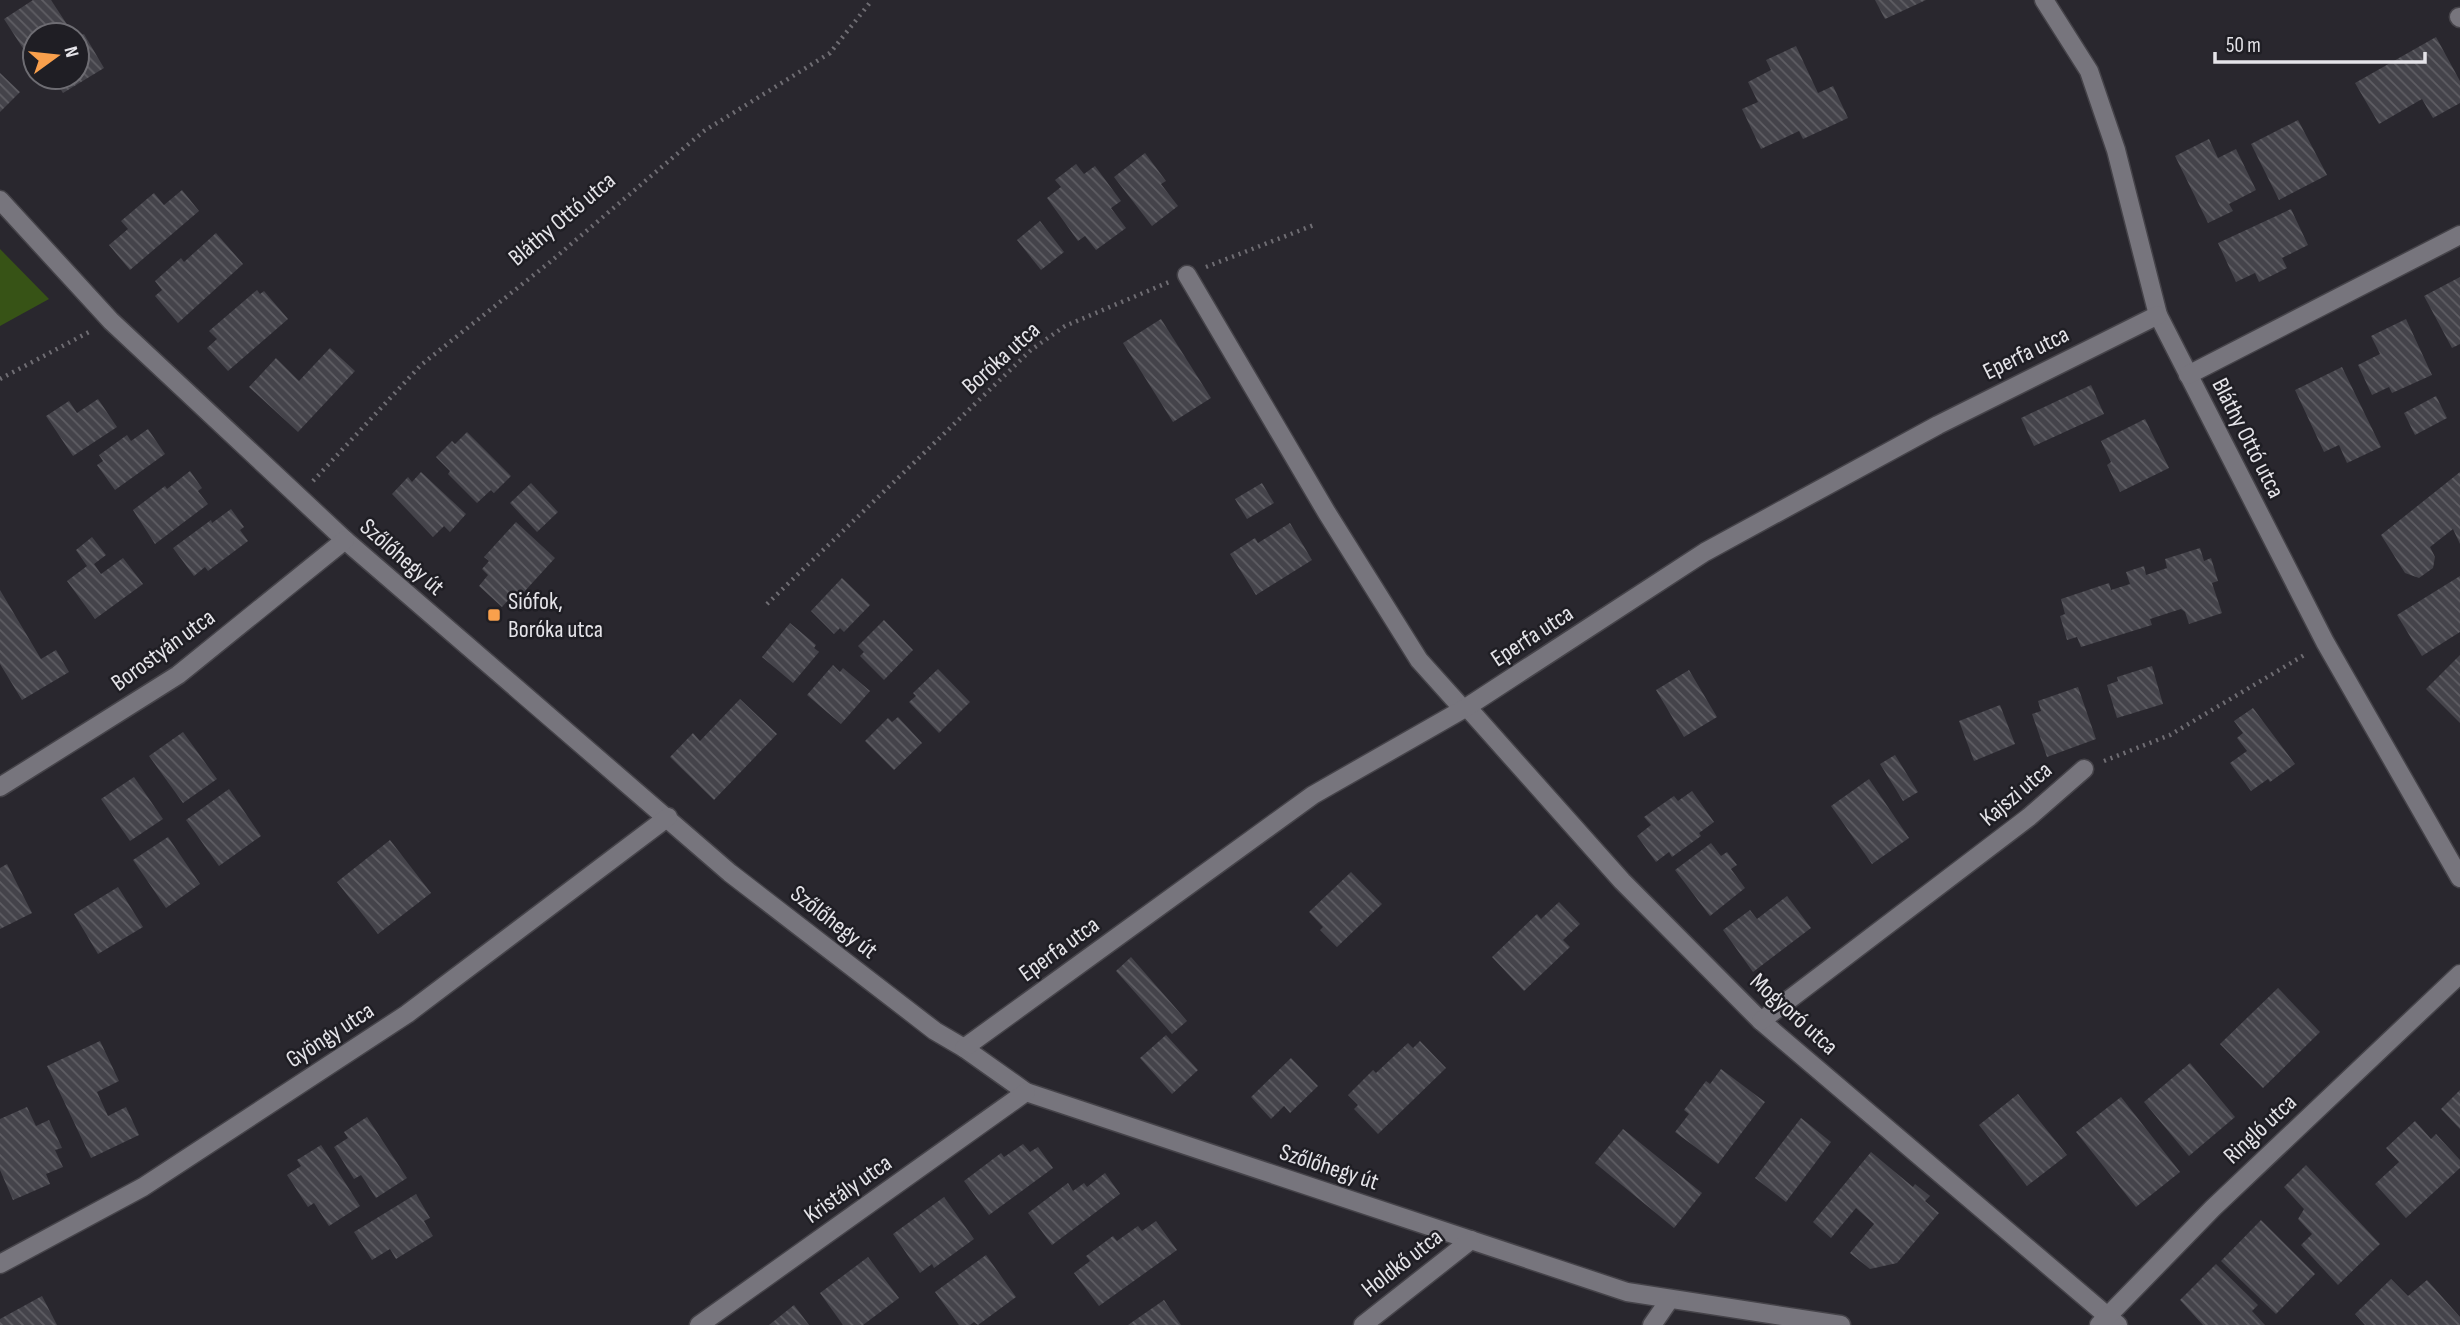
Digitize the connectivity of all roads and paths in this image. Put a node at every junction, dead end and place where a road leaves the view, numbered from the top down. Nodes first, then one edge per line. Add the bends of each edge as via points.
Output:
1 (872, 0) edge
2 (2044, 0) edge
3 (0, 200) edge
4 (1314, 225) dead end
5 (2460, 234) edge
6 (1187, 275) junction
7 (2158, 315) junction
8 (111, 321) junction
9 (2188, 375) junction
10 (0, 379) edge
11 (298, 496) junction
12 (345, 540) junction
13 (767, 604) dead end
14 (2326, 642) junction
15 (1465, 708) junction
16 (2084, 769) joint
17 (0, 787) edge
18 (668, 817) junction
19 (2460, 878) edge
20 (2460, 974) edge
21 (1761, 1021) junction
22 (964, 1048) junction
23 (1026, 1092) junction
24 (1471, 1240) junction
25 (0, 1264) edge
26 (1670, 1299) junction
27 (2108, 1323) edge
28 (699, 1325) edge
29 (1363, 1325) edge
30 (1652, 1325) edge
31 (1841, 1325) edge

1 - 11 path, Bláthy Ottó utca via 831,53 704,131 421,365
2 - 7 street, Bláthy Ottó utca via 2089,71 2116,150
3 - 8 street, Szőlőhegy út
4 - 6 path, Boróka utca
5 - 9 street
6 - 13 path, Boróka utca via 1065,326 1031,350
6 - 15 street, Mogyoró utca via 1419,660
7 - 9 street, Bláthy Ottó utca
7 - 15 street, Eperfa utca via 1937,425 1705,552
8 - 10 path
8 - 11 street, Szőlőhegy út
9 - 14 street, Bláthy Ottó utca
11 - 12 street, Szőlőhegy út
12 - 17 street, Borostyán utca via 178,675
12 - 18 street, Szőlőhegy út
14 - 16 path, Kajszi utca via 2170,735
14 - 19 street, Bláthy Ottó utca
15 - 21 street, Mogyoró utca via 1622,881
15 - 22 street, Eperfa utca via 1313,795
16 - 21 street, Kajszi utca via 2029,817
18 - 22 street, Szőlőhegy út via 730,873 935,1031
18 - 25 street, Gyöngy utca via 407,1014 142,1188
20 - 27 street, Ringló utca via 2213,1208
21 - 27 street, Mogyoró utca
22 - 23 street, Szőlőhegy út
23 - 24 street, Szőlőhegy út
23 - 28 street, Kristály utca
24 - 26 street, Szőlőhegy út via 1627,1292
24 - 29 street, Holdkő utca
26 - 30 street
26 - 31 street, Szőlőhegy út

